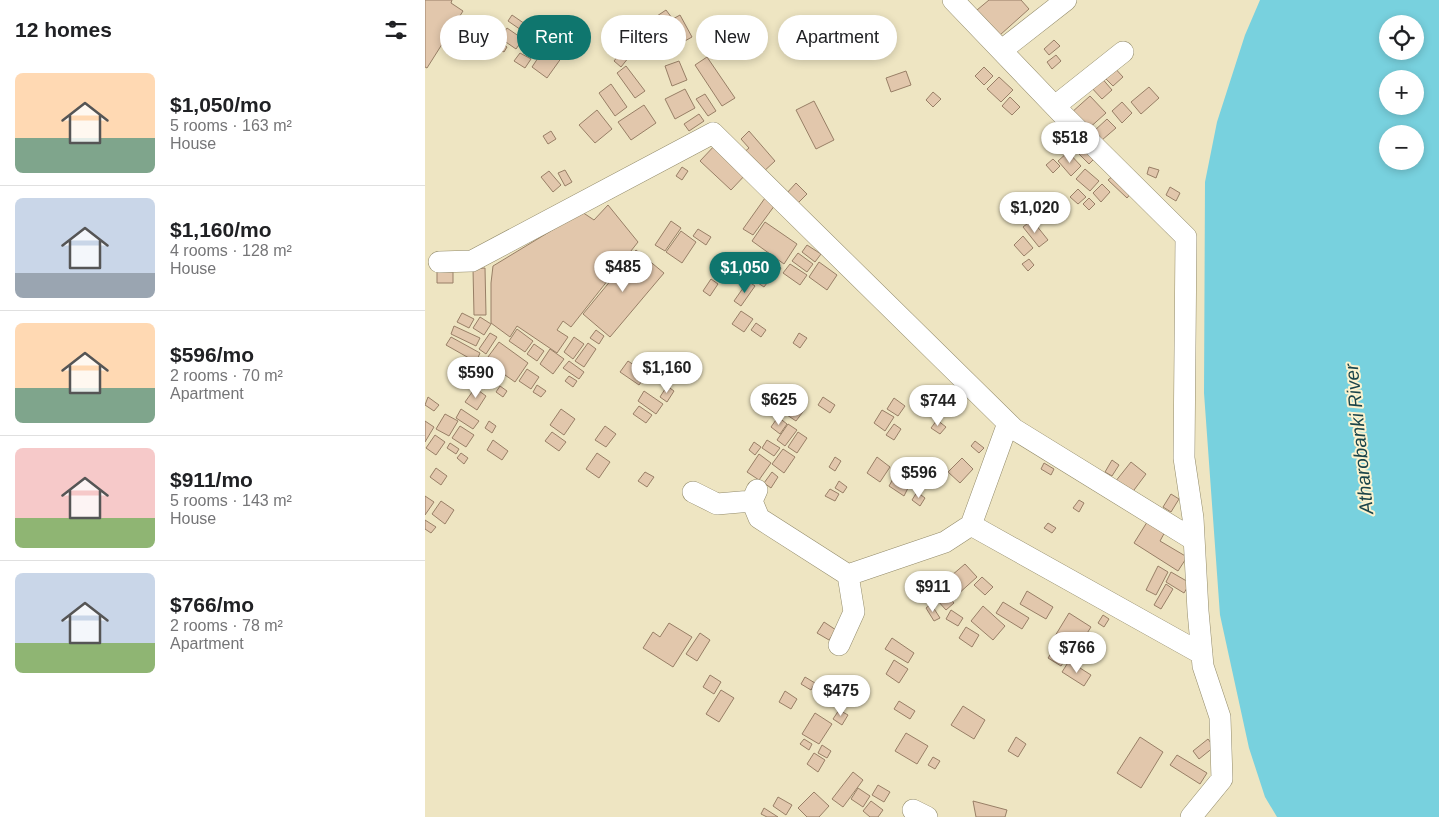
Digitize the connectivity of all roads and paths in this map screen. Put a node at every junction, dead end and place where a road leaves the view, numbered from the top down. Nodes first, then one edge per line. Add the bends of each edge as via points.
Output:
1 (953, 0) edge
2 (1066, 0) edge
3 (1002, 50) junction
4 (1123, 52) dead end
5 (1055, 106) junction
6 (439, 262) dead end
7 (1008, 423) junction
8 (693, 492) dead end
9 (971, 525) junction
10 (1194, 540) junction
11 (848, 575) junction
12 (839, 645) dead end
13 (1202, 654) junction
14 (1191, 817) edge

1 - 3 street
2 - 3 street
3 - 5 street
4 - 5 street
5 - 10 street via 1186,237 1184,458
6 - 7 street via 473,262 713,133
7 - 9 street
7 - 10 street
8 - 11 street via 717,504 755,496 759,518
9 - 11 street via 945,542
9 - 13 street
10 - 13 street
11 - 12 street via 854,612
13 - 14 street via 1219,717 1222,779

